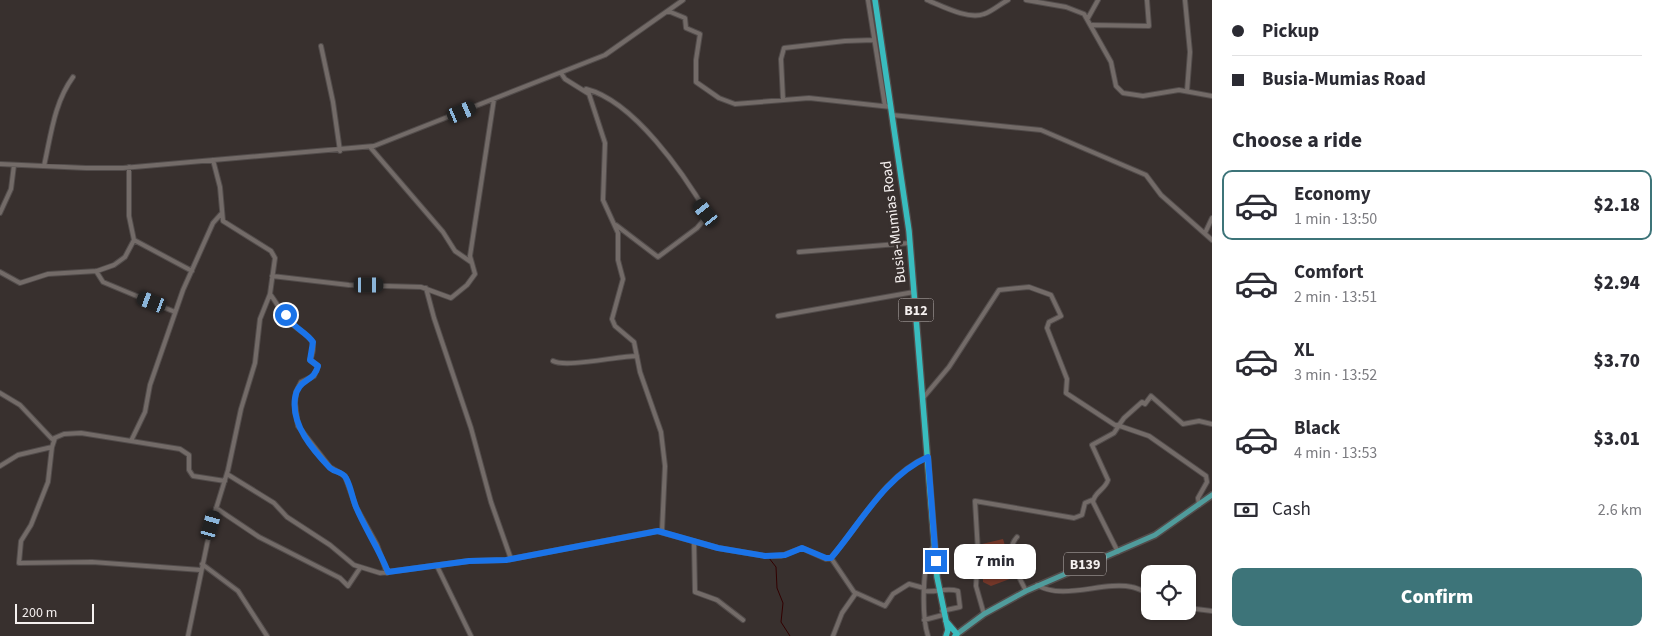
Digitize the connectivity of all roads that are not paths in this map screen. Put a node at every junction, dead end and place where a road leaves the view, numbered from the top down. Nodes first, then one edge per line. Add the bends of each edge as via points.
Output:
1 (683, 0) edge
2 (868, 0) edge
3 (875, 0) edge
4 (927, 0) edge
5 (1006, 0) edge
6 (1026, 0) edge
7 (1098, 0) edge
8 (1147, 0) edge
9 (1185, 0) edge
10 (876, 9) junction
11 (869, 10) junction
12 (668, 11) junction
13 (1088, 18) junction
14 (1092, 25) junction
15 (874, 40) junction
16 (321, 46) dead end
17 (561, 73) junction
18 (73, 77) dead end
19 (584, 89) junction
20 (1187, 91) junction
21 (1212, 96) edge
22 (494, 99) junction
23 (783, 100) junction
24 (888, 107) junction
25 (892, 114) junction
26 (370, 147) junction
27 (340, 151) junction
28 (213, 160) junction
29 (0, 164) edge
30 (14, 165) junction
31 (44, 166) junction
32 (129, 167) junction
33 (0, 213) edge
34 (221, 214) junction
35 (1212, 218) edge
36 (614, 224) junction
37 (1205, 233) junction
38 (134, 240) junction
39 (1212, 240) edge
40 (910, 243) junction
41 (799, 252) dead end
42 (470, 262) junction
43 (96, 271) junction
44 (192, 271) junction
45 (0, 272) edge
46 (272, 276) junction
47 (426, 288) junction
48 (914, 292) junction
49 (270, 294) junction
50 (175, 312) junction
51 (778, 316) dead end
52 (637, 356) junction
53 (553, 361) dead end
54 (0, 392) edge
55 (923, 398) junction
56 (1212, 424) edge
57 (1118, 425) junction
58 (55, 438) junction
59 (131, 441) junction
60 (52, 447) junction
61 (928, 457) junction
62 (0, 466) edge
63 (227, 474) junction
64 (1212, 478) edge
65 (225, 481) junction
66 (1206, 484) junction
67 (1212, 496) edge
68 (1092, 500) junction
69 (1199, 506) junction
70 (216, 508) junction
71 (662, 531) junction
72 (1017, 537) dead end
73 (694, 541) junction
74 (935, 546) junction
75 (1118, 552) junction
76 (831, 558) junction
77 (511, 559) junction
78 (202, 564) junction
79 (437, 566) junction
80 (360, 568) junction
81 (201, 570) junction
82 (388, 572) junction
83 (1037, 585) junction
84 (924, 589) junction
85 (939, 591) junction
86 (1026, 591) junction
87 (1141, 591) edge
88 (856, 593) junction
89 (1196, 609) edge
90 (1212, 611) edge
91 (984, 614) junction
92 (944, 616) junction
93 (744, 620) dead end
94 (924, 620) junction
95 (947, 633) edge
96 (955, 635) edge
97 (188, 636) edge
98 (267, 636) edge
99 (471, 636) edge
100 (833, 636) edge
101 (928, 636) edge

1 - 12 street
2 - 11 street
3 - 10 highway, Busia-Mumias Road / B12
4 - 5 street via 976,15 986,13
6 - 13 street via 1075,9
7 - 13 street
8 - 14 street via 1150,26
9 - 20 street via 1190,52
10 - 11 street
10 - 24 highway, Busia-Mumias Road / B12
11 - 15 street
12 - 17 street via 614,51
12 - 23 street via 685,18 686,28 700,34 696,60 696,81 699,85 735,104
13 - 14 street
14 - 20 street via 1111,62 1115,84 1121,92 1143,96 1170,90
15 - 23 street via 845,40 784,49 780,72
15 - 24 street
16 - 27 street via 334,102
17 - 19 street via 565,79
17 - 22 street
18 - 31 street via 65,86 56,111
19 - 36 street via 593,103 605,143 603,200
19 - 36 street via 620,105 659,144 708,215 698,228 658,257
20 - 21 street
22 - 26 street
22 - 42 street
23 - 24 street via 812,98
24 - 25 highway, Busia-Mumias Road / B12
25 - 37 street via 1041,130 1146,175 1161,195
25 - 40 highway, Busia-Mumias Road / B12
26 - 27 street
26 - 42 street via 443,232 455,251
27 - 28 street
28 - 32 street
28 - 34 street via 220,187
29 - 30 street
30 - 31 street
30 - 33 street via 11,189
31 - 32 street
32 - 38 street via 129,216
34 - 44 street via 213,223
34 - 46 street via 225,222 274,254
35 - 37 street
36 - 52 street via 623,282 612,320 633,340
37 - 39 street
38 - 43 street via 123,259
38 - 44 street
40 - 41 street
40 - 48 highway, Busia-Mumias Road / B12
42 - 47 street via 474,276 453,298
43 - 45 street via 48,274 20,283
43 - 50 street via 103,282
44 - 50 street
46 - 47 street via 349,286
46 - 49 street
47 - 77 street
48 - 51 street
48 - 55 highway, Busia-Mumias Road / B12
49 - 63 street via 260,319 255,363
49 - 82 street via 289,322 304,331 314,346 310,360 318,366 314,376 301,382 296,392 298,427 330,467 345,476 356,507
50 - 59 street via 150,385 145,412
52 - 53 street via 571,364
52 - 71 street via 665,450
54 - 58 street
55 - 57 street via 949,367 999,290 1029,287 1050,294 1059,310 1060,316 1049,322 1047,327 1067,380 1066,393
55 - 61 highway, Busia-Mumias Road / B12
56 - 57 street via 1198,421 1183,424 1152,396
57 - 66 street via 1157,441 1204,474
57 - 68 street via 1118,430 1092,445 1108,480
58 - 59 street via 81,433
58 - 60 street
59 - 65 street via 182,449 189,455 189,470 193,476
60 - 62 street via 18,455
60 - 81 street via 48,482 31,525 21,540 20,564 92,562
61 - 74 highway, Busia-Mumias Road / B12
61 - 76 street via 913,465 884,491
63 - 65 street
63 - 80 street via 268,499 293,522
64 - 66 street
65 - 70 street
66 - 69 street via 1198,496
67 - 69 main road, B139
68 - 75 street
68 - 91 street via 1085,503 1082,515 1074,518 975,501 978,551 975,580
69 - 75 main road, B139 via 1155,535
70 - 78 street
70 - 80 street via 259,537 340,578 348,586
71 - 73 street
71 - 77 street
72 - 86 street via 1012,556
73 - 76 street via 771,557 802,548
73 - 93 street via 695,592 717,600
74 - 84 street via 929,553
74 - 85 highway, Busia-Mumias Road / B12
75 - 83 main road, B139
76 - 88 street
77 - 79 street
78 - 81 street
78 - 98 street via 238,591
79 - 82 street
79 - 99 street
80 - 82 street
81 - 97 street
83 - 86 main road, B139
83 - 87 street via 1060,590 1126,586
84 - 85 street
84 - 88 street via 908,584 893,594 885,606
84 - 94 street
85 - 92 highway, Busia-Mumias Road / B12
85 - 92 street via 958,591 960,597 959,608
86 - 91 main road, B139
88 - 100 street via 842,613
89 - 90 street
91 - 96 main road, B139
92 - 94 street
92 - 95 highway, Busia-Mumias Road / B12
92 - 96 highway
94 - 101 street
95 - 96 highway, Busia-Mumias Road / B12

